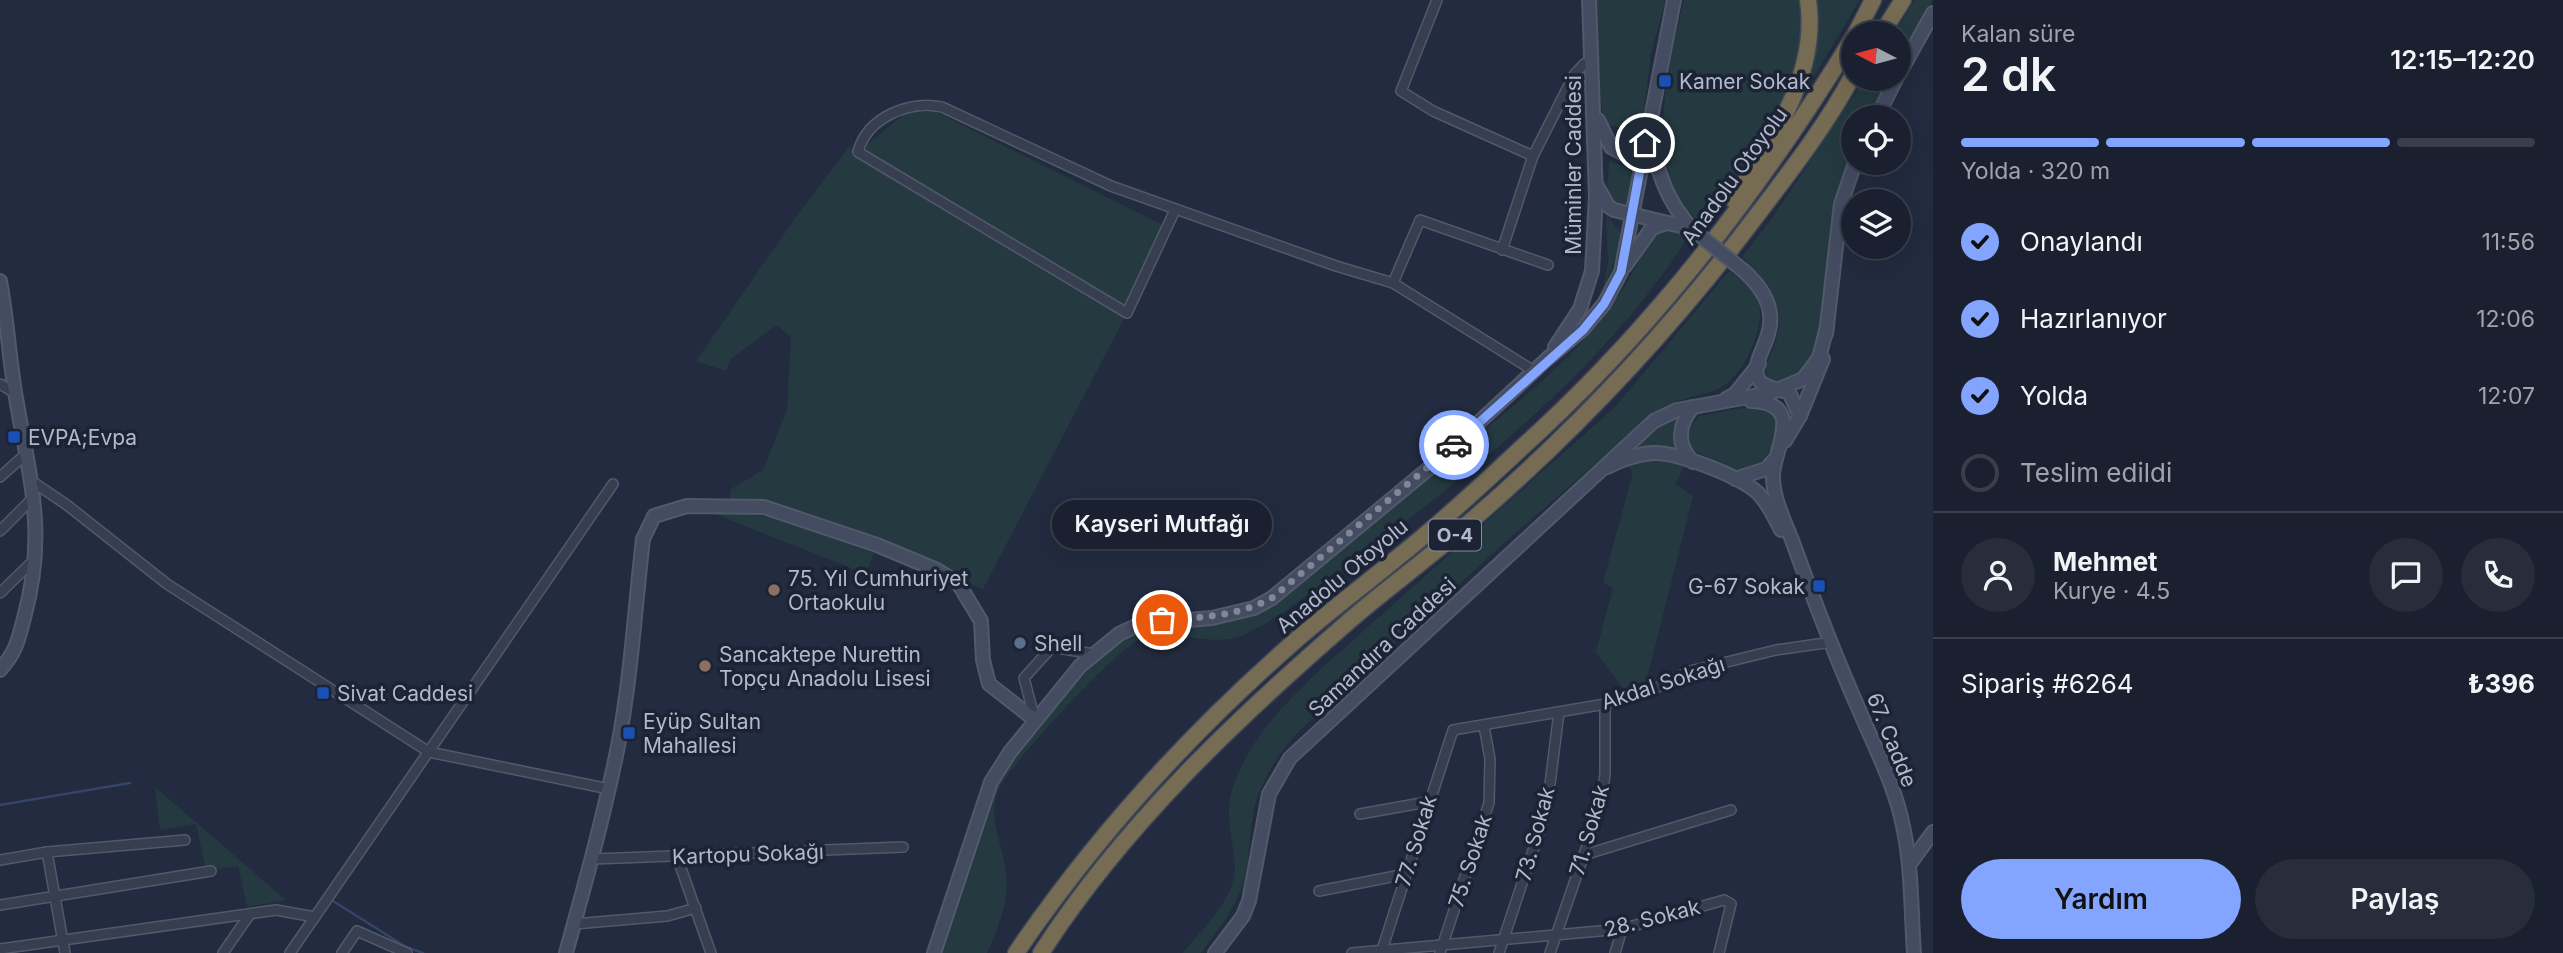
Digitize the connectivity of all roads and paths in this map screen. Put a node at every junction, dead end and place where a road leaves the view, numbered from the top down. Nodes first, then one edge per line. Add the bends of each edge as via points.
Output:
1 (1437, 0) edge
2 (1588, 0) edge
3 (1674, 0) edge
4 (1808, 0) edge
5 (1873, 0) edge
6 (1894, 0) edge
7 (1903, 0) edge
8 (1933, 13) edge
9 (1933, 19) edge
10 (1862, 21) edge
11 (1883, 21) edge
12 (1890, 21) edge
13 (1911, 52) edge
14 (1911, 53) edge
15 (1841, 57) edge
16 (1592, 63) junction
17 (1845, 91) edge
18 (1594, 109) junction
19 (1649, 119) junction
20 (1533, 156) junction
21 (1851, 175) edge
22 (1595, 182) junction
23 (1175, 210) junction
24 (1632, 216) junction
25 (1675, 222) junction
26 (1693, 230) junction
27 (1502, 250) junction
28 (1697, 263) junction
29 (1548, 265) dead end
30 (1621, 272) junction
31 (0, 281) edge
32 (1393, 282) junction
33 (1827, 327) junction
34 (1547, 359) junction
35 (1759, 364) junction
36 (1534, 371) junction
37 (0, 384) edge
38 (1779, 389) junction
39 (15, 393) junction
40 (1740, 399) junction
41 (1718, 403) junction
42 (1693, 407) junction
43 (1800, 416) junction
44 (1781, 448) junction
45 (27, 453) junction
46 (1693, 462) junction
47 (1596, 472) junction
48 (0, 477) edge
49 (1735, 479) junction
50 (33, 482) junction
51 (613, 484) dead end
52 (34, 497) junction
53 (0, 531) edge
54 (35, 560) junction
55 (1810, 590) junction
56 (0, 593) edge
57 (1832, 642) junction
58 (1093, 654) junction
59 (0, 670) edge
60 (1605, 704) junction
61 (1559, 712) junction
62 (1035, 720) junction
63 (1484, 726) junction
64 (1452, 730) joint
65 (429, 752) junction
66 (609, 789) junction
67 (1427, 802) junction
68 (1731, 810) dead end
69 (1360, 814) dead end
70 (1933, 832) edge
71 (185, 839) dead end
72 (903, 847) dead end
73 (47, 852) junction
74 (1584, 855) junction
75 (677, 857) junction
76 (593, 859) junction
77 (0, 860) edge
78 (1909, 865) junction
79 (211, 871) dead end
80 (1406, 874) junction
81 (1319, 891) dead end
82 (55, 895) junction
83 (0, 905) edge
84 (696, 908) junction
85 (250, 914) junction
86 (315, 917) junction
87 (574, 925) junction
88 (1622, 929) junction
89 (1556, 936) junction
90 (1503, 940) junction
91 (62, 941) junction
92 (0, 949) edge
93 (1441, 949) edge
94 (1382, 951) edge
95 (401, 952) edge
96 (65, 953) edge
97 (223, 953) edge
98 (290, 953) edge
99 (342, 953) edge
100 (566, 953) edge
101 (712, 953) edge
102 (934, 953) edge
103 (1016, 953) edge
104 (1041, 953) edge
105 (1215, 953) edge
106 (1352, 953) edge
107 (1499, 953) edge
108 (1550, 953) edge
109 (1615, 953) edge
110 (1718, 953) edge
111 (1914, 953) edge

1 - 20 street via 1401,91 1433,111
2 - 16 main road, Müminler Caddesi
3 - 19 main road
4 - 28 highway via 1806,58 1785,118
5 - 10 highway
6 - 11 highway
7 - 12 highway
8 - 13 main road
9 - 14 main road
15 - 28 highway, Anadolu Otoyolu / O-4 via 1794,133
16 - 18 main road, Müminler Caddesi
16 - 20 street via 1584,64 1574,75
17 - 104 highway, Anadolu Otoyolu / O-4 via 1783,182 1666,331 1553,447 1218,740 1109,860
18 - 19 main road via 1604,138 1614,151 1622,153 1638,145
18 - 22 main road, Müminler Caddesi
19 - 24 main road
19 - 26 main road via 1666,194
20 - 27 street
21 - 33 main road via 1841,204
22 - 24 main road via 1608,206
22 - 34 main road, Müminler Caddesi via 1595,246 1588,290
23 - 23 street via 1127,313 858,152 866,136 890,115 925,103
23 - 32 street
24 - 25 main road
24 - 30 main road
25 - 26 main road
25 - 30 main road via 1652,228
26 - 35 main road, bridge via 1759,285 1771,312
27 - 29 street
27 - 32 street via 1420,220
28 - 103 highway, Anadolu Otoyolu / O-4 via 1617,354 1544,427 1399,557 1294,641 1206,724 1125,811
30 - 34 main road via 1594,318
31 - 39 main road
32 - 36 street
33 - 38 main road, Samandıra Caddesi via 1812,368 1803,379
33 - 43 main road via 1819,372
34 - 36 main road
35 - 38 main road via 1759,379
35 - 41 main road via 1735,394
36 - 58 main road via 1433,465 1272,598 1254,608 1212,618 1140,624
37 - 39 street
38 - 40 main road, Samandıra Caddesi
38 - 43 main road via 1792,395
39 - 45 main road
40 - 41 main road, Samandıra Caddesi
40 - 44 main road via 1759,401 1778,411 1783,423
41 - 42 main road, Samandıra Caddesi
42 - 46 main road via 1681,433 1684,453
42 - 47 main road, Samandıra Caddesi via 1654,421
43 - 44 main road
44 - 49 main road via 1766,469
44 - 55 main road, 67. Cadde via 1772,475 1774,486
45 - 48 street
45 - 50 main road
46 - 47 main road via 1655,453 1629,457
46 - 49 main road
47 - 105 main road, Samandıra Caddesi via 1290,758 1269,794 1249,901
49 - 55 main road, 67. Cadde via 1766,503
50 - 52 main road
50 - 65 street via 167,584
51 - 65 street
52 - 53 street
52 - 54 main road
54 - 56 street
54 - 59 main road via 31,594 14,654
55 - 57 main road, 67. Cadde
57 - 60 street, Akdal Sokağı via 1690,671 1646,693
57 - 78 main road, 67. Cadde via 1890,780
58 - 62 main road
58 - 62 street via 1052,647 1024,678
60 - 61 street, Akdal Sokağı
60 - 74 street, 71. Sokak via 1601,805
61 - 63 street, Akdal Sokağı
61 - 90 street, 73. Sokak via 1547,808
62 - 66 main road via 989,684 981,621 958,583 937,570 764,507 687,506 657,514 645,532
62 - 102 main road via 991,782
63 - 64 street, Akdal Sokağı
63 - 93 street, 75. Sokak via 1490,759 1489,803
64 - 67 street, 77. Sokak
65 - 66 street
65 - 86 street
66 - 76 main road
67 - 69 street
67 - 80 street, 77. Sokak
68 - 74 street
70 - 78 main road
71 - 73 street
72 - 75 street, Kartopu Sokağı
73 - 77 street
73 - 82 street
74 - 89 street, 71. Sokak
75 - 76 street, Kartopu Sokağı
75 - 84 street
76 - 87 main road
78 - 111 main road, 67. Cadde
79 - 82 street
80 - 81 street
80 - 94 street, 77. Sokak
82 - 83 street
82 - 91 street
84 - 87 street via 667,916
84 - 101 street
85 - 86 street via 276,910
85 - 91 street
85 - 97 street
86 - 98 street
87 - 100 main road
88 - 89 street, 28. Sokak
88 - 109 street
88 - 110 street, 28. Sokak via 1724,900 1731,904
89 - 90 street, 28. Sokak
89 - 108 street, 71. Sokak
90 - 93 street, 28. Sokak
90 - 107 street, 73. Sokak
91 - 92 street
91 - 96 street
93 - 94 street, 28. Sokak
94 - 106 street, 28. Sokak
95 - 99 street via 357,931

